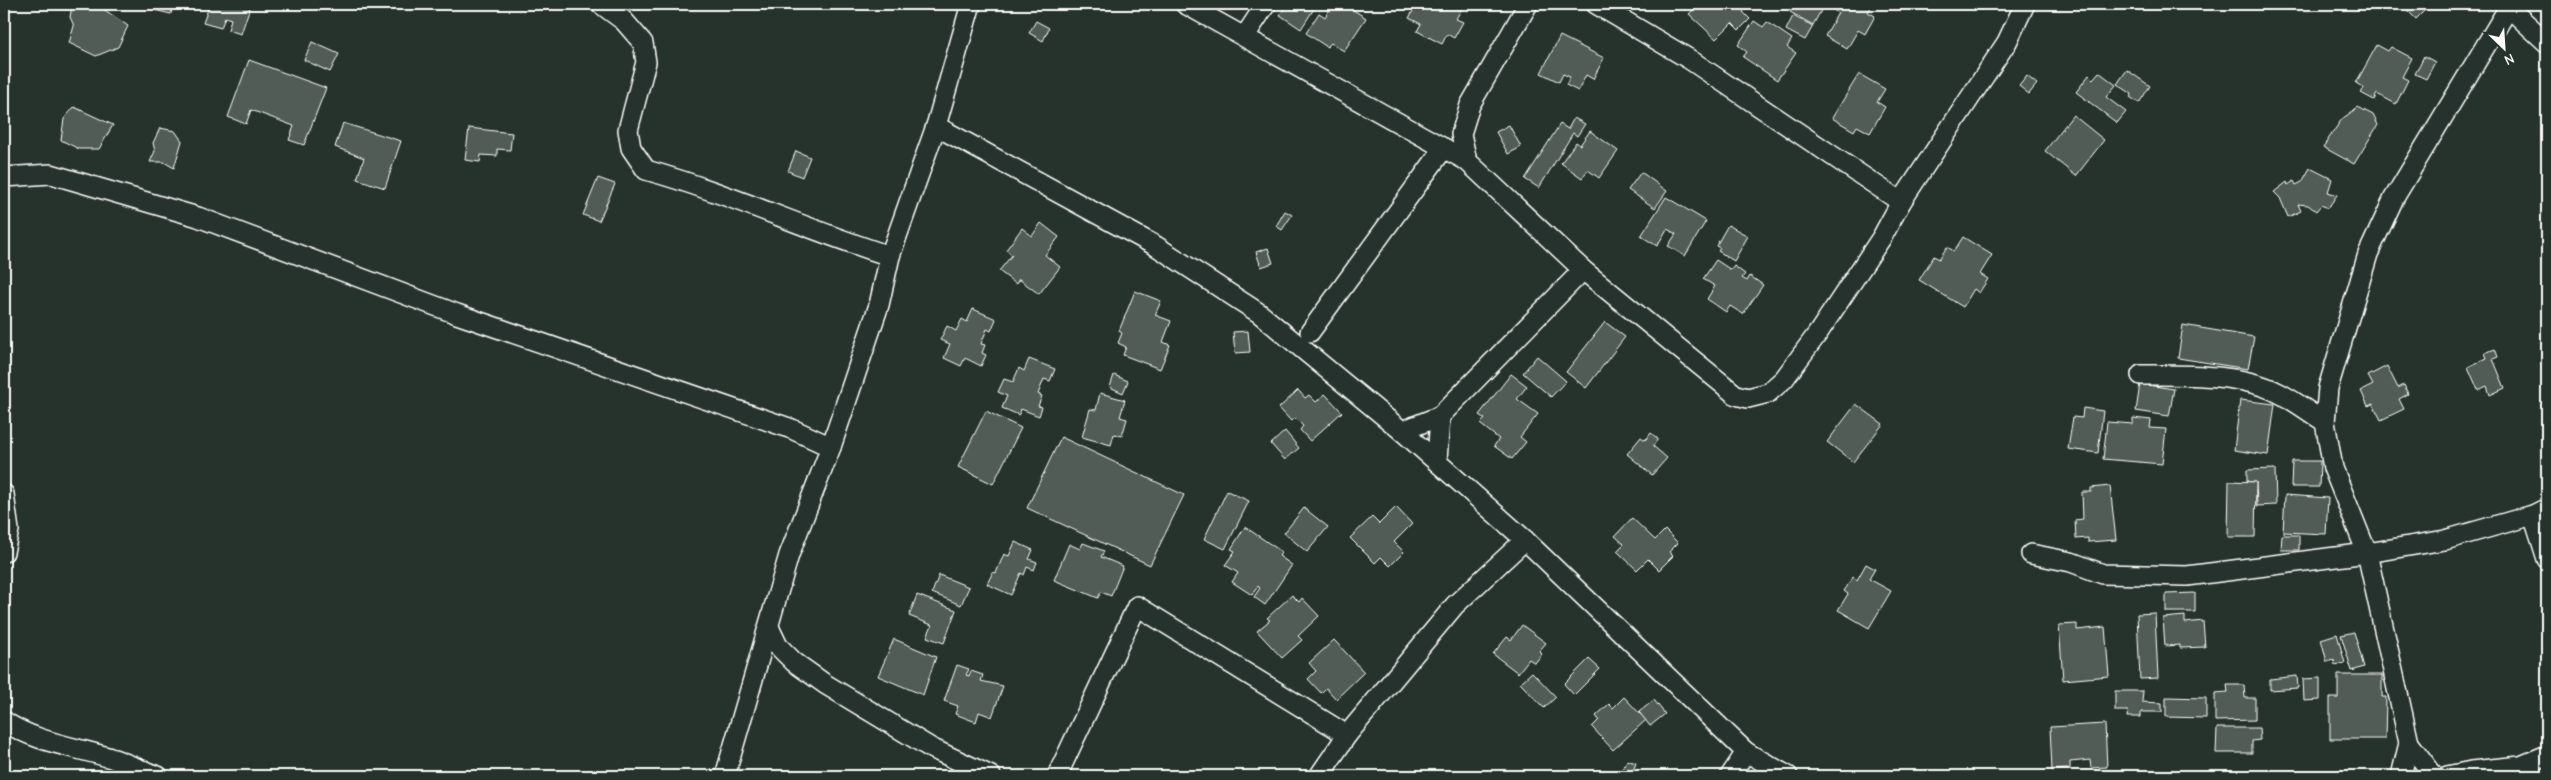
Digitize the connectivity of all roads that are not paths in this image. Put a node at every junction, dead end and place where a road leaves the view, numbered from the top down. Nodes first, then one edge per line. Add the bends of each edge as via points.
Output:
1 (601, 4) edge
2 (971, 4) edge
3 (1185, 4) edge
4 (1266, 4) edge
5 (1528, 4) edge
6 (1596, 4) edge
7 (2026, 4) edge
8 (2507, 5) edge
9 (1245, 36) junction
10 (2547, 43) edge
11 (936, 126) junction
12 (1444, 148) junction
13 (1467, 161) junction
14 (4, 177) edge
15 (1901, 202) junction
16 (890, 256) junction
17 (1583, 270) junction
18 (1310, 332) dead end
19 (2141, 374) dead end
20 (1440, 416) junction
21 (2325, 422) junction
22 (1402, 431) junction
23 (832, 447) junction
24 (1437, 461) junction
25 (4, 494) edge
26 (2540, 512) edge
27 (1525, 540) junction
28 (4, 552) edge
29 (2031, 554) dead end
30 (2366, 554) junction
31 (2547, 559) edge
32 (769, 627) junction
33 (4, 721) edge
34 (1347, 735) junction
35 (2409, 743) junction
36 (1746, 752) junction
37 (2547, 755) edge
38 (2522, 771) edge
39 (158, 776) edge
40 (724, 776) edge
41 (991, 776) edge
42 (1057, 776) edge
43 (1319, 776) edge
44 (1730, 776) edge
45 (1788, 776) edge
46 (2401, 776) edge
47 (2434, 776) edge
48 (2447, 776) edge

1 - 16 street via 624,21 643,43 646,62 628,130 631,148 646,170
2 - 11 street
3 - 9 street
4 - 9 street
5 - 13 street via 1470,105 1462,134
6 - 15 street via 1689,59
7 - 15 street via 2007,42
8 - 10 street
8 - 21 street via 2394,198 2368,254 2328,388
9 - 12 street
11 - 16 street
11 - 22 street via 1156,246 1259,313
12 - 13 street
12 - 18 street
13 - 17 street
14 - 23 street via 51,174 198,217 457,314 792,429
15 - 17 street via 1882,237 1784,379 1768,393 1748,398 1736,395
16 - 23 street via 878,305
17 - 20 street
19 - 21 street via 2189,374 2236,380 2278,392
20 - 22 street
20 - 24 street
21 - 30 street via 2333,468
22 - 24 street
23 - 32 street via 789,555
24 - 27 street
25 - 28 street via 9,530
26 - 30 street via 2445,540
26 - 31 street
27 - 34 street via 1455,605
27 - 36 street
29 - 30 street via 2071,562 2103,574 2187,576
30 - 35 street
32 - 40 street
32 - 41 street via 778,646 825,684 931,748
33 - 39 street via 39,737
34 - 42 street via 1137,606
34 - 43 street
35 - 46 street
35 - 47 street
36 - 44 street
36 - 45 street
37 - 38 street
38 - 48 street via 2471,771

